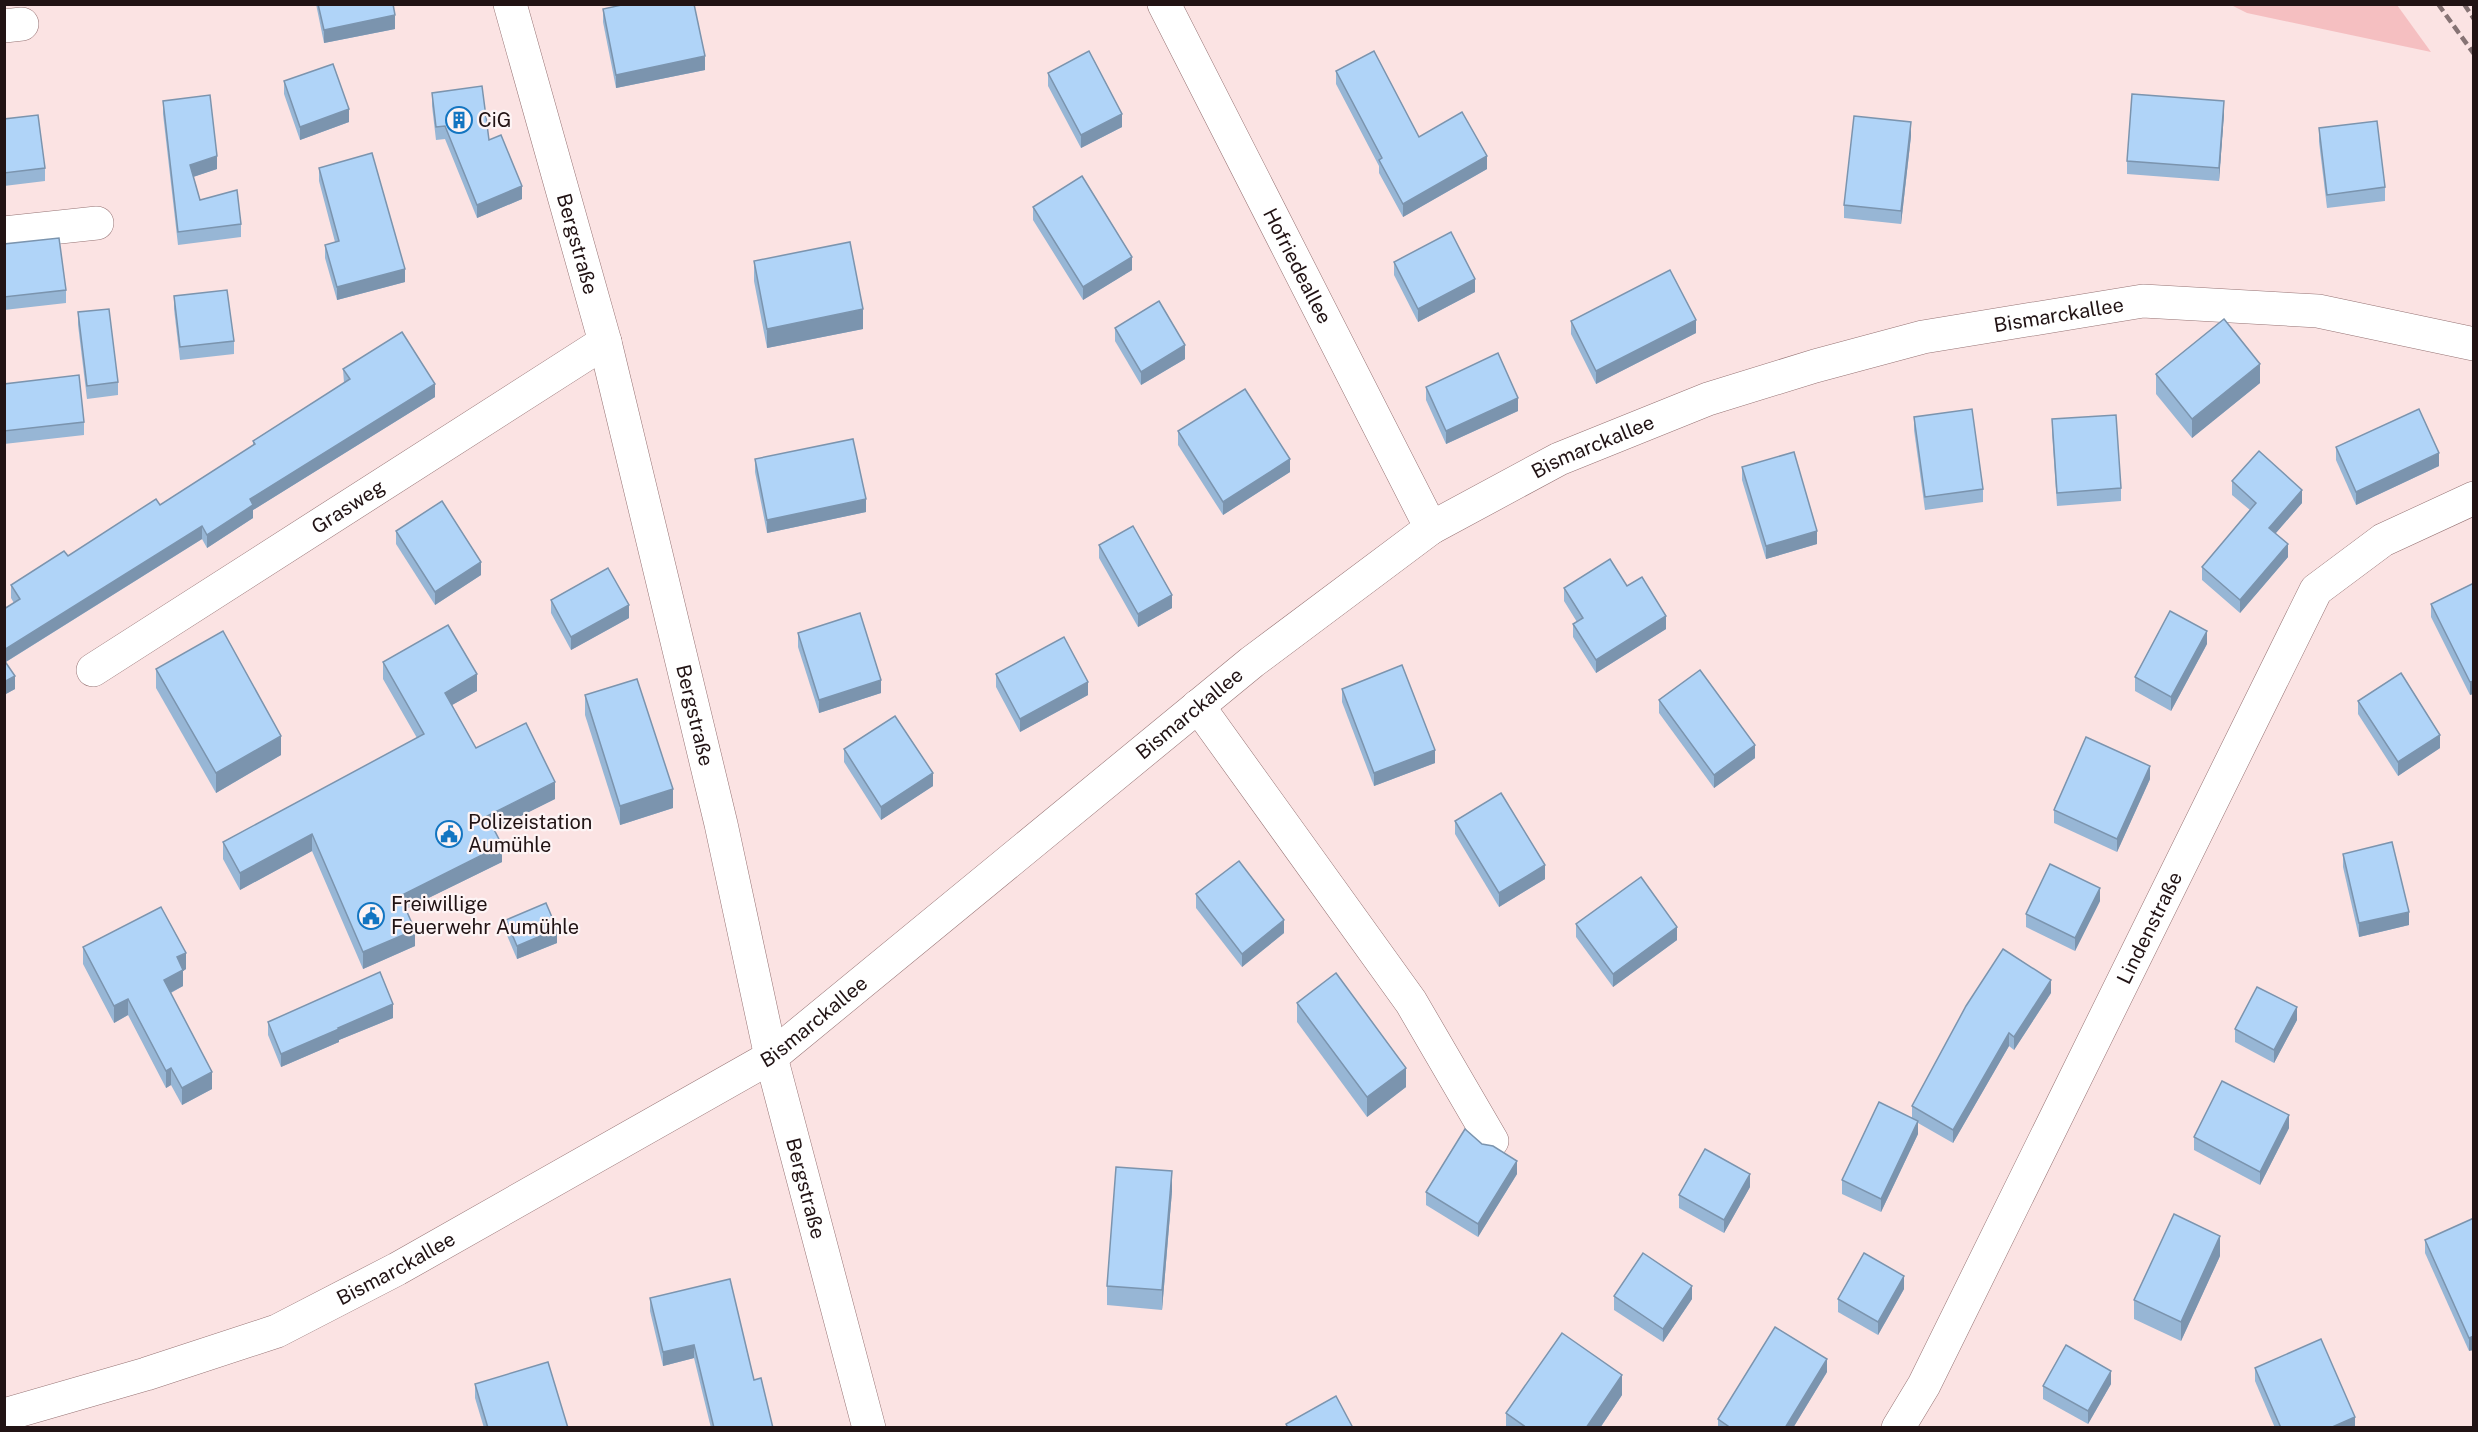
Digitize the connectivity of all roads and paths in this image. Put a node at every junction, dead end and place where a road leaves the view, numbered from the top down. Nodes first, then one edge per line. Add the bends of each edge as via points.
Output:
1 (510, 4) edge
2 (1164, 4) edge
3 (97, 223) dead end
4 (4, 233) edge
5 (604, 342) junction
6 (2474, 344) edge
7 (2474, 498) edge
8 (1431, 528) junction
9 (93, 670) dead end
10 (1198, 706) junction
11 (771, 1057) junction
12 (1492, 1141) dead end
13 (4, 1415) edge
14 (869, 1428) edge
15 (1898, 1428) edge

1 - 5 street, Bergstraße
2 - 8 street, Hofriedeallee
3 - 4 street
5 - 9 street, Grasweg
5 - 11 street, Bergstraße via 721,824
6 - 8 street, Bismarckallee via 2318,311 2143,301 1923,338 1708,399 1559,459
7 - 15 street, Lindenstraße via 2383,540 2316,590 1929,1375
8 - 10 street, Bismarckallee
10 - 11 street, Bismarckallee
10 - 12 street via 1411,1002
11 - 13 street, Bismarckallee via 397,1269 277,1331
11 - 14 street, Bergstraße

